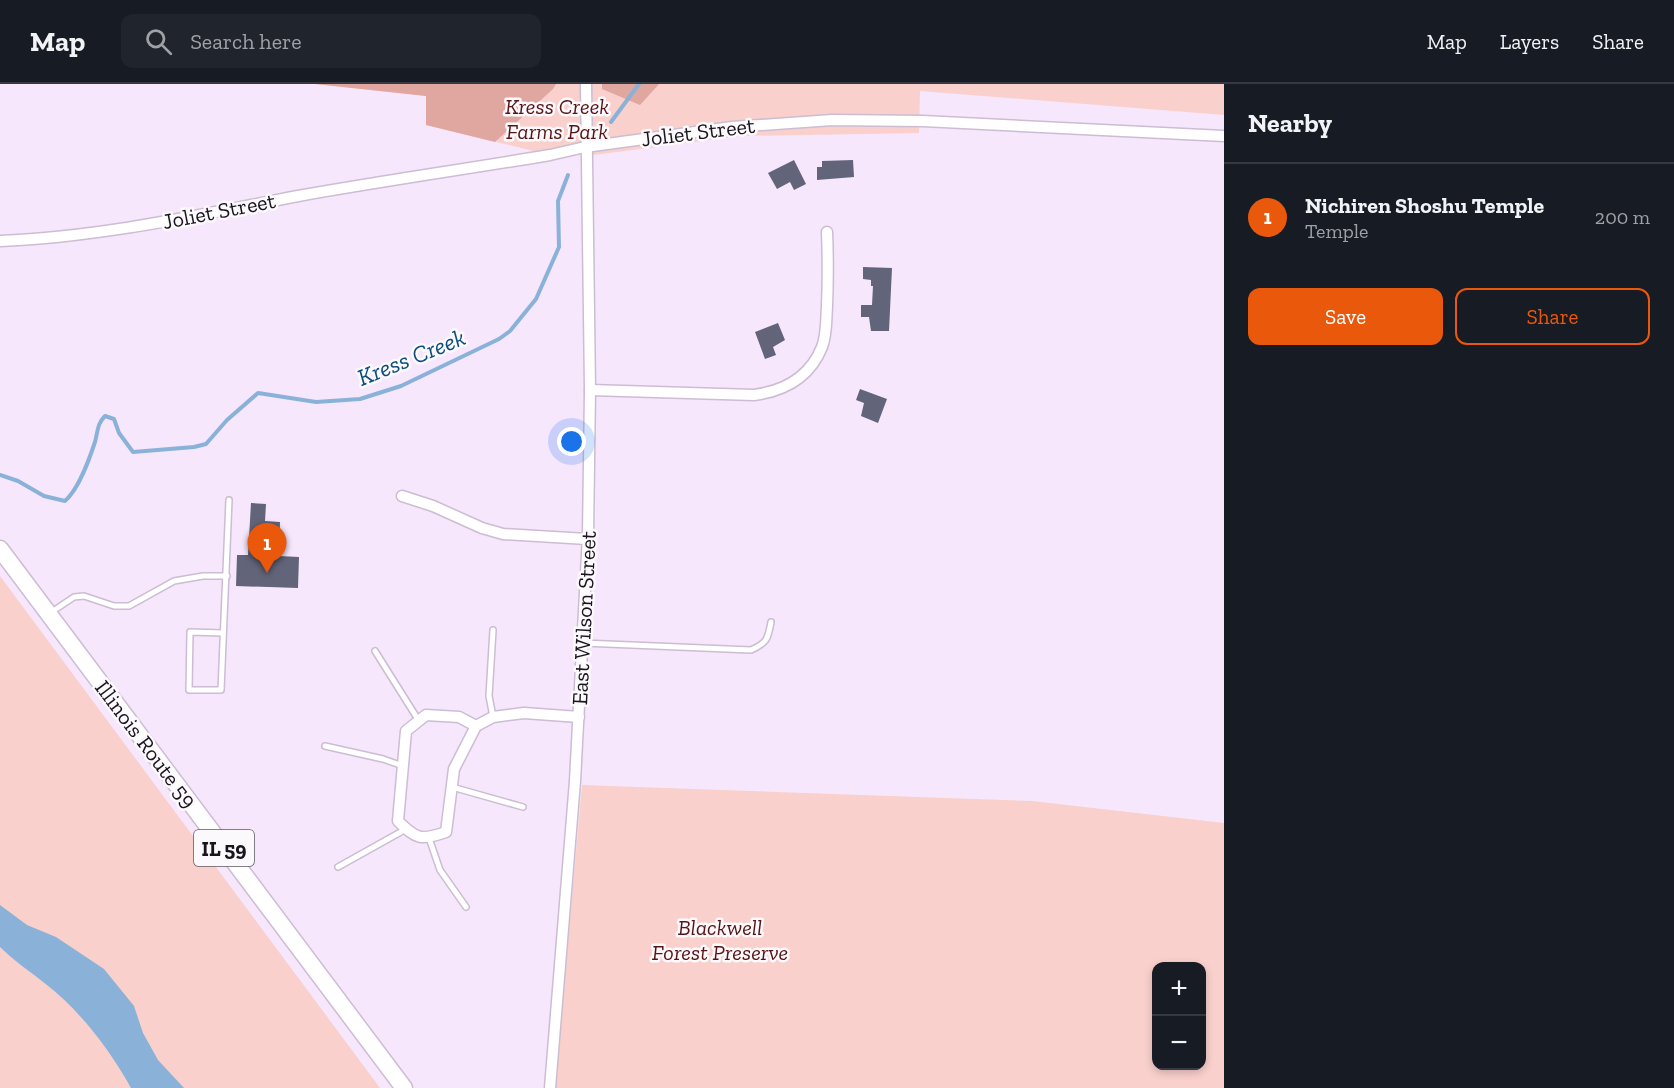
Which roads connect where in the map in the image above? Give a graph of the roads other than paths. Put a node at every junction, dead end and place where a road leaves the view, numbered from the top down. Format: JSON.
{"nodes":[{"id":1,"x":586,"y":84,"type":"edge"},
{"id":2,"x":1224,"y":136,"type":"edge"},
{"id":3,"x":585,"y":147,"type":"junction"},
{"id":4,"x":828,"y":232,"type":"dead end"},
{"id":5,"x":0,"y":241,"type":"edge"},
{"id":6,"x":590,"y":390,"type":"junction"},
{"id":7,"x":402,"y":496,"type":"dead end"},
{"id":8,"x":229,"y":500,"type":"dead end"},
{"id":9,"x":587,"y":539,"type":"junction"},
{"id":10,"x":0,"y":549,"type":"edge"},
{"id":11,"x":227,"y":576,"type":"junction"},
{"id":12,"x":48,"y":614,"type":"junction"},
{"id":13,"x":771,"y":622,"type":"dead end"},
{"id":14,"x":493,"y":630,"type":"dead end"},
{"id":15,"x":223,"y":633,"type":"junction"},
{"id":16,"x":583,"y":643,"type":"junction"},
{"id":17,"x":375,"y":651,"type":"dead end"},
{"id":18,"x":493,"y":717,"type":"junction"},
{"id":19,"x":579,"y":717,"type":"junction"},
{"id":20,"x":419,"y":721,"type":"junction"},
{"id":21,"x":476,"y":726,"type":"junction"},
{"id":22,"x":325,"y":746,"type":"dead end"},
{"id":23,"x":403,"y":766,"type":"junction"},
{"id":24,"x":452,"y":787,"type":"junction"},
{"id":25,"x":524,"y":807,"type":"dead end"},
{"id":26,"x":406,"y":829,"type":"junction"},
{"id":27,"x":429,"y":838,"type":"junction"},
{"id":28,"x":338,"y":867,"type":"dead end"},
{"id":29,"x":466,"y":907,"type":"dead end"},
{"id":30,"x":401,"y":1085,"type":"edge"},
{"id":31,"x":550,"y":1088,"type":"edge"}],
"edges":[{"from":1,"to":3,"type":"street","name":"East Wilson Street"},
{"from":2,"to":3,"type":"street","name":"Joliet Street"},
{"from":3,"to":5,"type":"street","name":"Joliet Street"},
{"from":3,"to":6,"type":"street","name":"East Wilson Street"},
{"from":4,"to":6,"type":"street"},
{"from":6,"to":9,"type":"street","name":"East Wilson Street"},
{"from":7,"to":9,"type":"street"},
{"from":8,"to":11,"type":"lane"},
{"from":9,"to":16,"type":"street","name":"East Wilson Street"},
{"from":10,"to":12,"type":"main road","name":"Illinois Route 59","number":"IL 59"},
{"from":11,"to":12,"type":"lane"},
{"from":11,"to":15,"type":"lane"},
{"from":12,"to":30,"type":"main road","name":"Illinois Route 59","number":"IL 59"},
{"from":13,"to":16,"type":"lane"},
{"from":14,"to":18,"type":"lane"},
{"from":15,"to":15,"type":"lane"},
{"from":16,"to":19,"type":"street","name":"East Wilson Street"},
{"from":17,"to":20,"type":"lane"},
{"from":18,"to":19,"type":"street"},
{"from":18,"to":21,"type":"street"},
{"from":19,"to":31,"type":"street","name":"East Wilson Street"},
{"from":20,"to":21,"type":"street"},
{"from":20,"to":23,"type":"street"},
{"from":21,"to":24,"type":"street"},
{"from":22,"to":23,"type":"lane"},
{"from":23,"to":26,"type":"street"},
{"from":24,"to":25,"type":"lane"},
{"from":24,"to":27,"type":"street"},
{"from":26,"to":27,"type":"street"},
{"from":26,"to":28,"type":"lane"},
{"from":27,"to":29,"type":"lane"}]}
